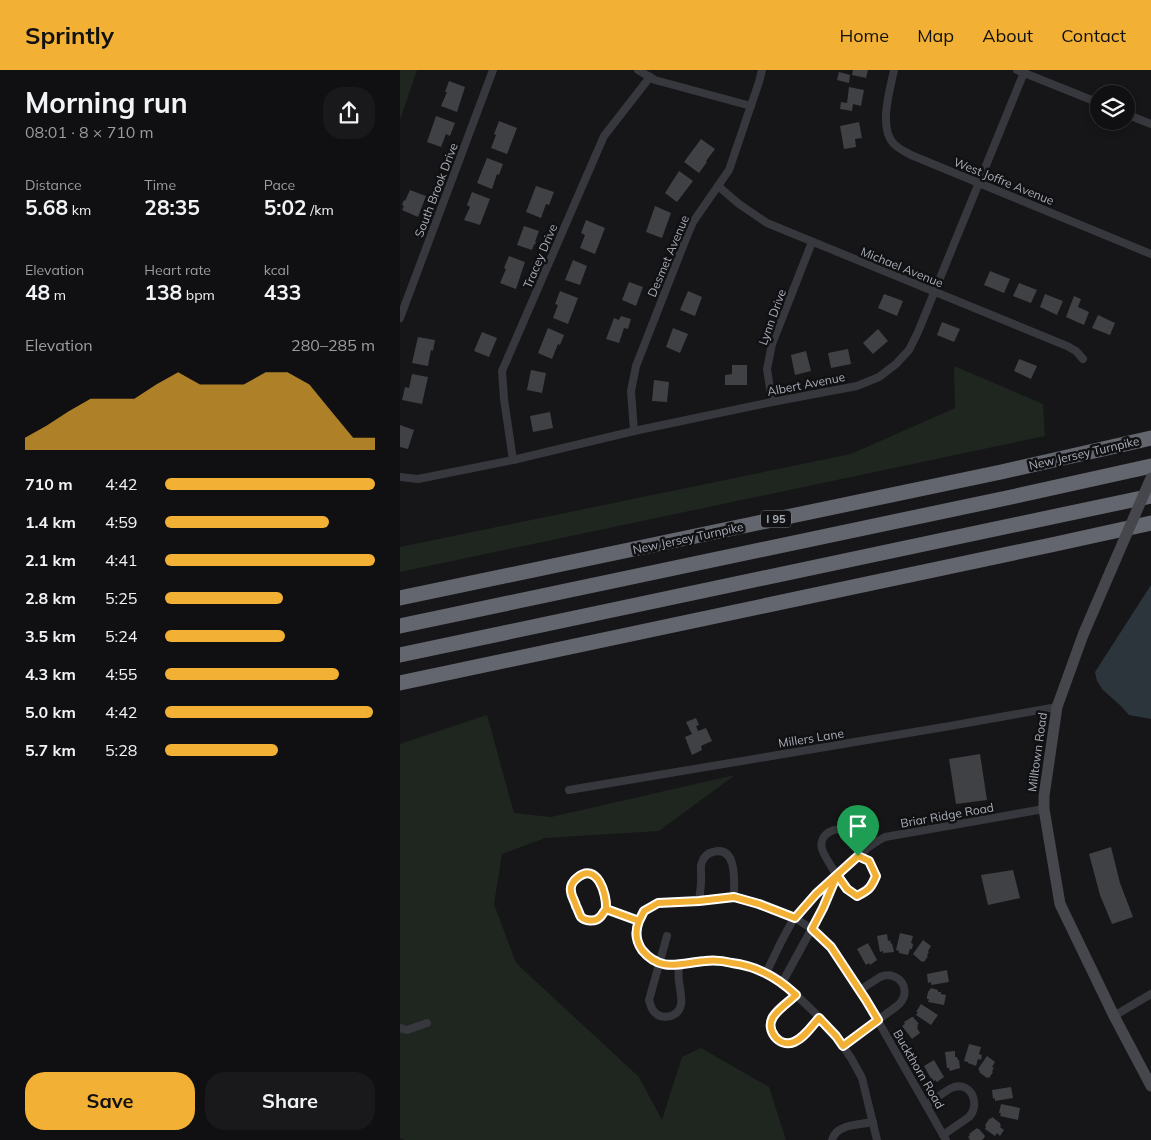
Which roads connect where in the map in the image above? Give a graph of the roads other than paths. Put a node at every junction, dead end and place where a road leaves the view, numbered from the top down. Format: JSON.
{"nodes":[{"id":1,"x":494,"y":70,"type":"edge"},
{"id":2,"x":638,"y":70,"type":"edge"},
{"id":3,"x":762,"y":70,"type":"edge"},
{"id":4,"x":894,"y":70,"type":"edge"},
{"id":5,"x":1022,"y":71,"type":"edge"},
{"id":6,"x":650,"y":77,"type":"junction"},
{"id":7,"x":1090,"y":99,"type":"edge"},
{"id":8,"x":751,"y":106,"type":"junction"},
{"id":9,"x":1135,"y":118,"type":"edge"},
{"id":10,"x":1151,"y":124,"type":"edge"},
{"id":11,"x":980,"y":183,"type":"junction"},
{"id":12,"x":718,"y":186,"type":"junction"},
{"id":13,"x":812,"y":242,"type":"junction"},
{"id":14,"x":1151,"y":254,"type":"edge"},
{"id":15,"x":934,"y":292,"type":"junction"},
{"id":16,"x":400,"y":318,"type":"edge"},
{"id":17,"x":1083,"y":359,"type":"dead end"},
{"id":18,"x":772,"y":402,"type":"junction"},
{"id":19,"x":634,"y":431,"type":"junction"},
{"id":20,"x":1151,"y":438,"type":"edge"},
{"id":21,"x":513,"y":460,"type":"junction"},
{"id":22,"x":1151,"y":466,"type":"edge"},
{"id":23,"x":400,"y":477,"type":"edge"},
{"id":24,"x":1151,"y":478,"type":"edge"},
{"id":25,"x":1151,"y":496,"type":"edge"},
{"id":26,"x":1151,"y":523,"type":"edge"},
{"id":27,"x":400,"y":598,"type":"edge"},
{"id":28,"x":400,"y":626,"type":"edge"},
{"id":29,"x":400,"y":655,"type":"edge"},
{"id":30,"x":400,"y":683,"type":"edge"},
{"id":31,"x":1056,"y":707,"type":"junction"},
{"id":32,"x":569,"y":790,"type":"dead end"},
{"id":33,"x":1044,"y":808,"type":"junction"},
{"id":34,"x":861,"y":854,"type":"junction"},
{"id":35,"x":837,"y":875,"type":"junction"},
{"id":36,"x":734,"y":897,"type":"junction"},
{"id":37,"x":699,"y":901,"type":"junction"},
{"id":38,"x":606,"y":909,"type":"junction"},
{"id":39,"x":795,"y":918,"type":"junction"},
{"id":40,"x":639,"y":921,"type":"junction"},
{"id":41,"x":812,"y":929,"type":"junction"},
{"id":42,"x":667,"y":936,"type":"dead end"},
{"id":43,"x":660,"y":964,"type":"junction"},
{"id":44,"x":679,"y":965,"type":"junction"},
{"id":45,"x":766,"y":973,"type":"junction"},
{"id":46,"x":782,"y":983,"type":"junction"},
{"id":47,"x":860,"y":990,"type":"junction"},
{"id":48,"x":1151,"y":994,"type":"edge"},
{"id":49,"x":796,"y":995,"type":"junction"},
{"id":50,"x":1114,"y":1016,"type":"junction"},
{"id":51,"x":819,"y":1018,"type":"junction"},
{"id":52,"x":878,"y":1020,"type":"junction"},
{"id":53,"x":427,"y":1023,"type":"dead end"},
{"id":54,"x":400,"y":1028,"type":"edge"},
{"id":55,"x":843,"y":1046,"type":"junction"},
{"id":56,"x":1151,"y":1086,"type":"edge"},
{"id":57,"x":926,"y":1105,"type":"junction"},
{"id":58,"x":873,"y":1122,"type":"junction"},
{"id":59,"x":945,"y":1137,"type":"edge"},
{"id":60,"x":832,"y":1140,"type":"edge"},
{"id":61,"x":877,"y":1140,"type":"edge"}],
"edges":[{"from":1,"to":16,"type":"street","name":"South Brook Drive"},
{"from":2,"to":6,"type":"street"},
{"from":3,"to":8,"type":"street","name":"Desmet Avenue"},
{"from":4,"to":11,"type":"street","name":"West Joffre Avenue"},
{"from":5,"to":7,"type":"street"},
{"from":5,"to":11,"type":"street","name":"Albert Avenue"},
{"from":6,"to":8,"type":"street"},
{"from":6,"to":21,"type":"street","name":"Tracey Drive"},
{"from":8,"to":12,"type":"street","name":"Desmet Avenue"},
{"from":9,"to":10,"type":"street"},
{"from":11,"to":14,"type":"street","name":"West Joffre Avenue"},
{"from":11,"to":15,"type":"street","name":"Albert Avenue"},
{"from":12,"to":13,"type":"street","name":"Michael Avenue"},
{"from":12,"to":19,"type":"street","name":"Desmet Avenue"},
{"from":13,"to":15,"type":"street","name":"Michael Avenue"},
{"from":13,"to":18,"type":"street","name":"Lynn Drive"},
{"from":15,"to":17,"type":"street","name":"Michael Avenue"},
{"from":15,"to":18,"type":"street","name":"Albert Avenue"},
{"from":18,"to":19,"type":"street","name":"Albert Avenue"},
{"from":19,"to":21,"type":"street","name":"Albert Avenue"},
{"from":20,"to":27,"type":"highway","name":"New Jersey Turnpike","number":"I 95"},
{"from":21,"to":23,"type":"street","name":"Albert Avenue"},
{"from":22,"to":28,"type":"highway","number":"I 95"},
{"from":24,"to":31,"type":"street","name":"Milltown Road","bridge":true},
{"from":25,"to":29,"type":"highway"},
{"from":26,"to":30,"type":"highway"},
{"from":31,"to":32,"type":"street","name":"Millers Lane"},
{"from":31,"to":33,"type":"street","name":"Milltown Road"},
{"from":33,"to":34,"type":"street","name":"Briar Ridge Road"},
{"from":33,"to":50,"type":"street","name":"Milltown Road"},
{"from":34,"to":35,"type":"street","name":"Briar Ridge Road"},
{"from":34,"to":35,"type":"street"},
{"from":34,"to":35,"type":"street"},
{"from":35,"to":39,"type":"street","name":"Briar Ridge Road"},
{"from":35,"to":41,"type":"street","name":"Briar Ridge Road"},
{"from":36,"to":37,"type":"street","name":"Buckthorn Road"},
{"from":36,"to":37,"type":"street"},
{"from":36,"to":39,"type":"street","name":"Buckthorn Road"},
{"from":37,"to":40,"type":"street","name":"Buckthorn Road"},
{"from":38,"to":38,"type":"street"},
{"from":38,"to":40,"type":"street"},
{"from":39,"to":41,"type":"street","name":"Buckthorn Road"},
{"from":39,"to":45,"type":"street","name":"Briar Ridge Road"},
{"from":40,"to":43,"type":"street"},
{"from":41,"to":46,"type":"street","name":"Briar Ridge Road"},
{"from":41,"to":47,"type":"street","name":"Buckthorn Road"},
{"from":42,"to":43,"type":"street"},
{"from":43,"to":44,"type":"street"},
{"from":43,"to":44,"type":"street"},
{"from":44,"to":45,"type":"street"},
{"from":45,"to":46,"type":"street"},
{"from":46,"to":49,"type":"street"},
{"from":47,"to":52,"type":"street","name":"Buckthorn Road"},
{"from":47,"to":52,"type":"street"},
{"from":48,"to":50,"type":"street"},
{"from":49,"to":51,"type":"street"},
{"from":49,"to":51,"type":"street"},
{"from":50,"to":56,"type":"street","name":"Milltown Road"},
{"from":51,"to":55,"type":"street"},
{"from":52,"to":55,"type":"street"},
{"from":52,"to":57,"type":"street","name":"Buckthorn Road"},
{"from":53,"to":54,"type":"street"},
{"from":55,"to":58,"type":"street"},
{"from":57,"to":59,"type":"street","name":"Buckthorn Road"},
{"from":57,"to":59,"type":"street"},
{"from":58,"to":60,"type":"street"},
{"from":58,"to":61,"type":"street"}]}
